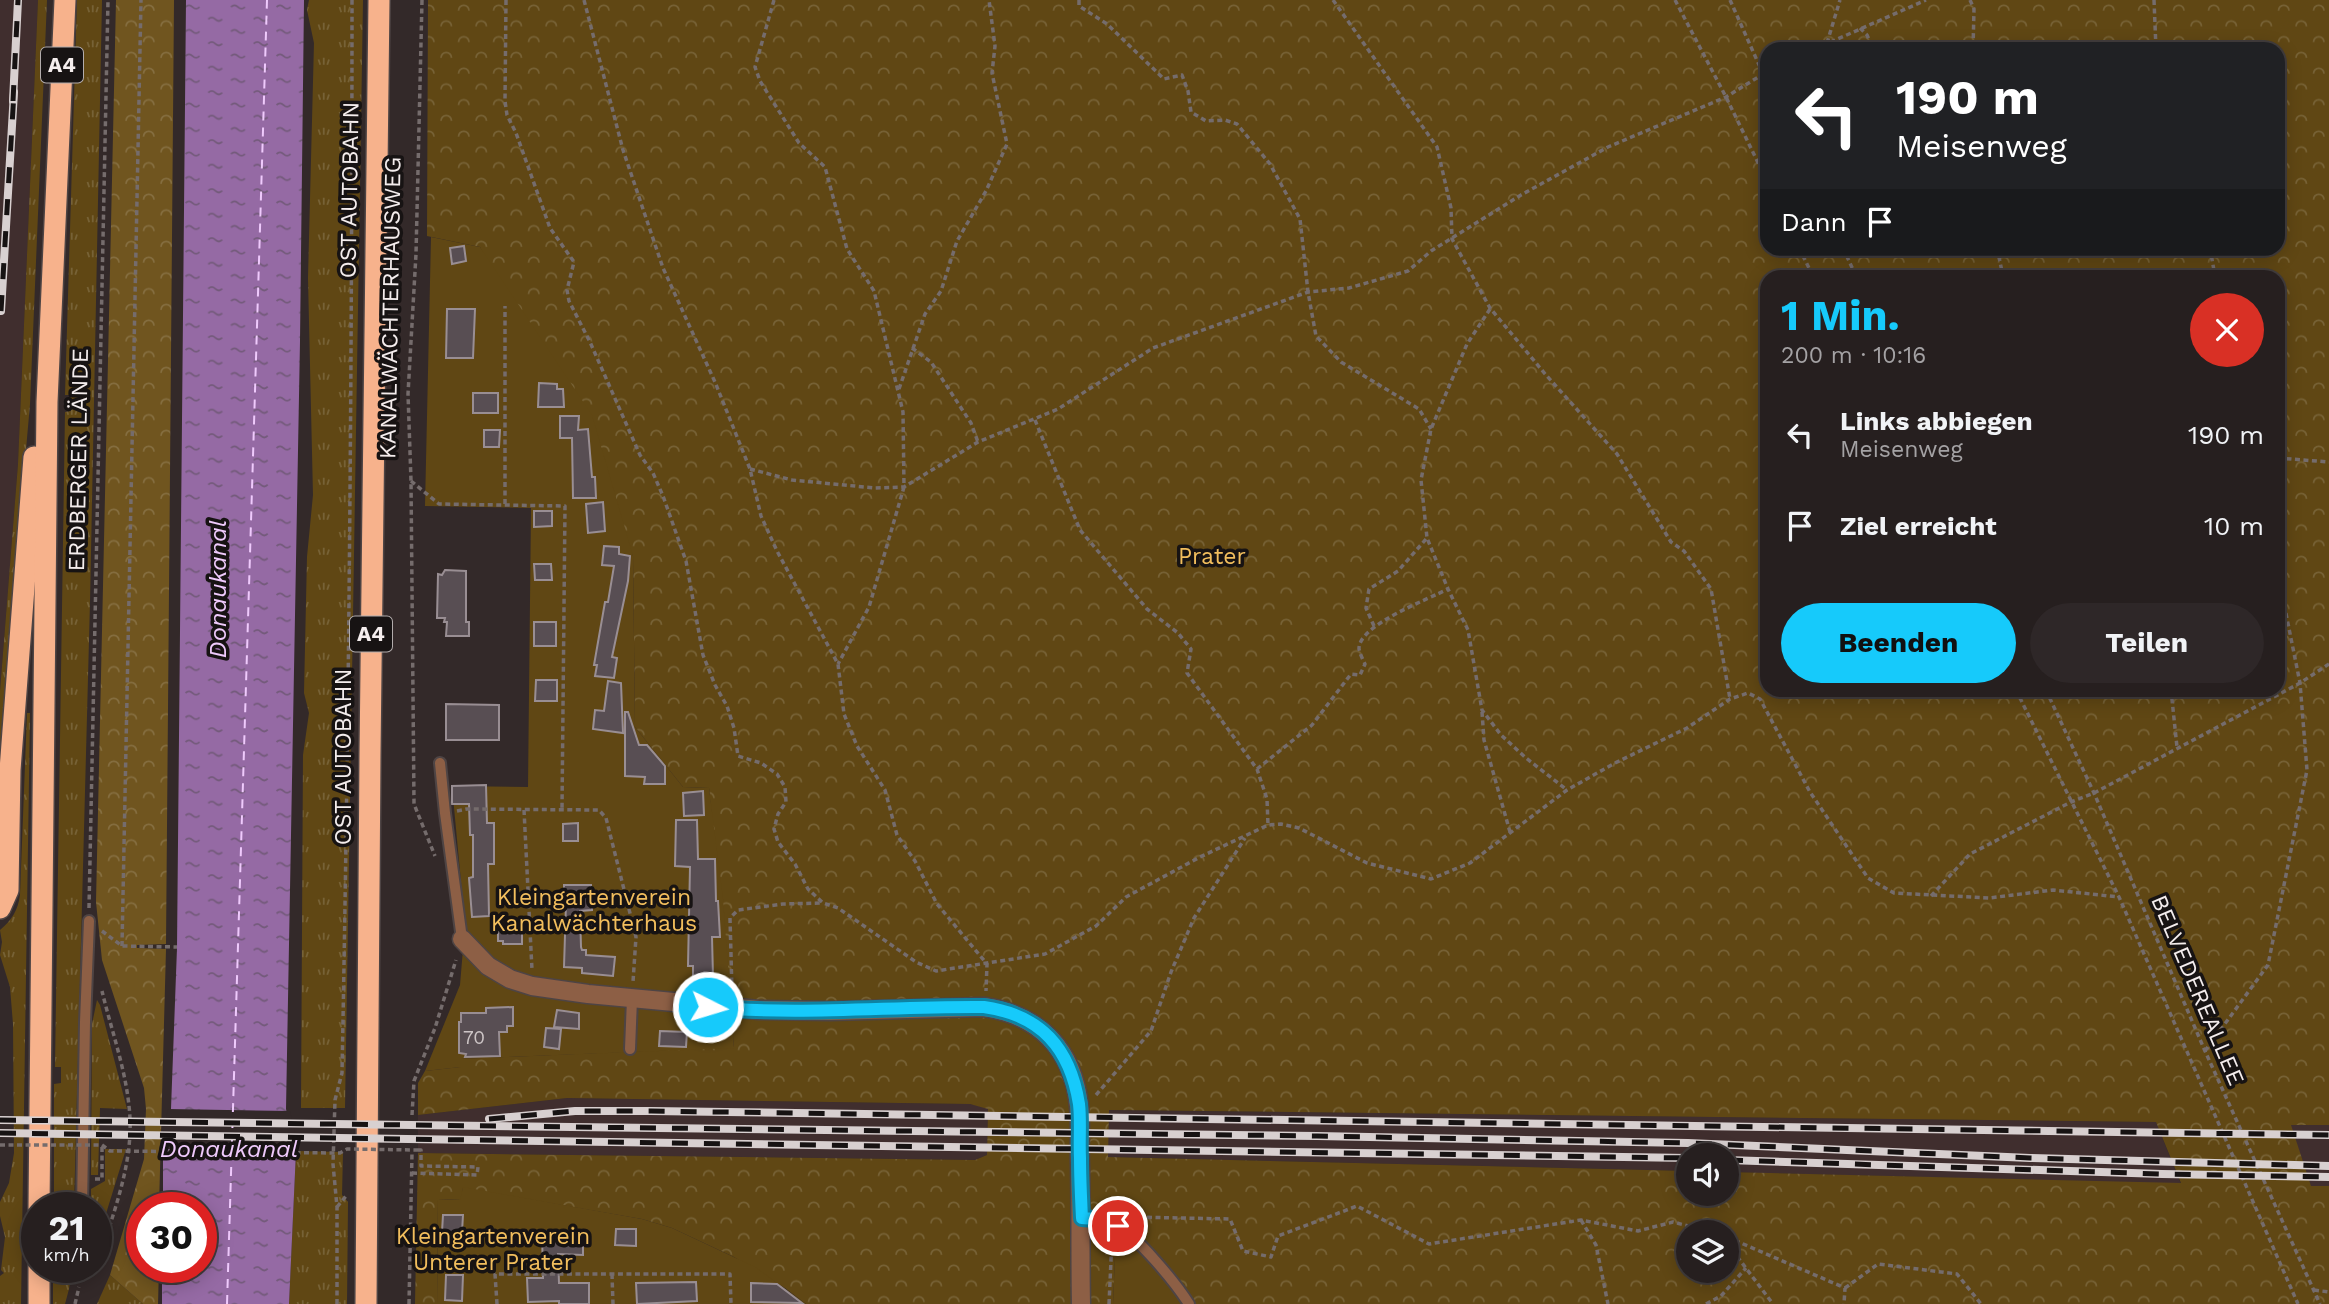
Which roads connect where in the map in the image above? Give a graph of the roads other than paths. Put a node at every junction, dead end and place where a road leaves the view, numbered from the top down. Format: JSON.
{"nodes":[{"id":1,"x":65,"y":0,"type":"edge"},
{"id":2,"x":379,"y":0,"type":"edge"},
{"id":3,"x":49,"y":341,"type":"junction"},
{"id":4,"x":440,"y":763,"type":"dead end"},
{"id":5,"x":0,"y":908,"type":"edge"},
{"id":6,"x":89,"y":922,"type":"road end"},
{"id":7,"x":462,"y":939,"type":"joint"},
{"id":8,"x":632,"y":999,"type":"junction"},
{"id":9,"x":630,"y":1049,"type":"dead end"},
{"id":10,"x":40,"y":1192,"type":"edge"},
{"id":11,"x":82,"y":1192,"type":"edge"},
{"id":12,"x":1082,"y":1218,"type":"junction"},
{"id":13,"x":39,"y":1283,"type":"edge"},
{"id":14,"x":38,"y":1304,"type":"edge"},
{"id":15,"x":366,"y":1304,"type":"edge"},
{"id":16,"x":1081,"y":1304,"type":"edge"},
{"id":17,"x":1189,"y":1304,"type":"edge"}],
"edges":[{"from":1,"to":3,"type":"highway","number":"A4"},
{"from":2,"to":15,"type":"highway","name":"OST AUTOBAHN","number":"A4"},
{"from":3,"to":5,"type":"highway"},
{"from":3,"to":10,"type":"highway","number":"A4"},
{"from":4,"to":7,"type":"lane"},
{"from":6,"to":11,"type":"lane"},
{"from":7,"to":8,"type":"street"},
{"from":8,"to":9,"type":"lane"},
{"from":8,"to":12,"type":"street"},
{"from":12,"to":16,"type":"street"},
{"from":12,"to":17,"type":"lane"},
{"from":13,"to":14,"type":"highway"}]}
